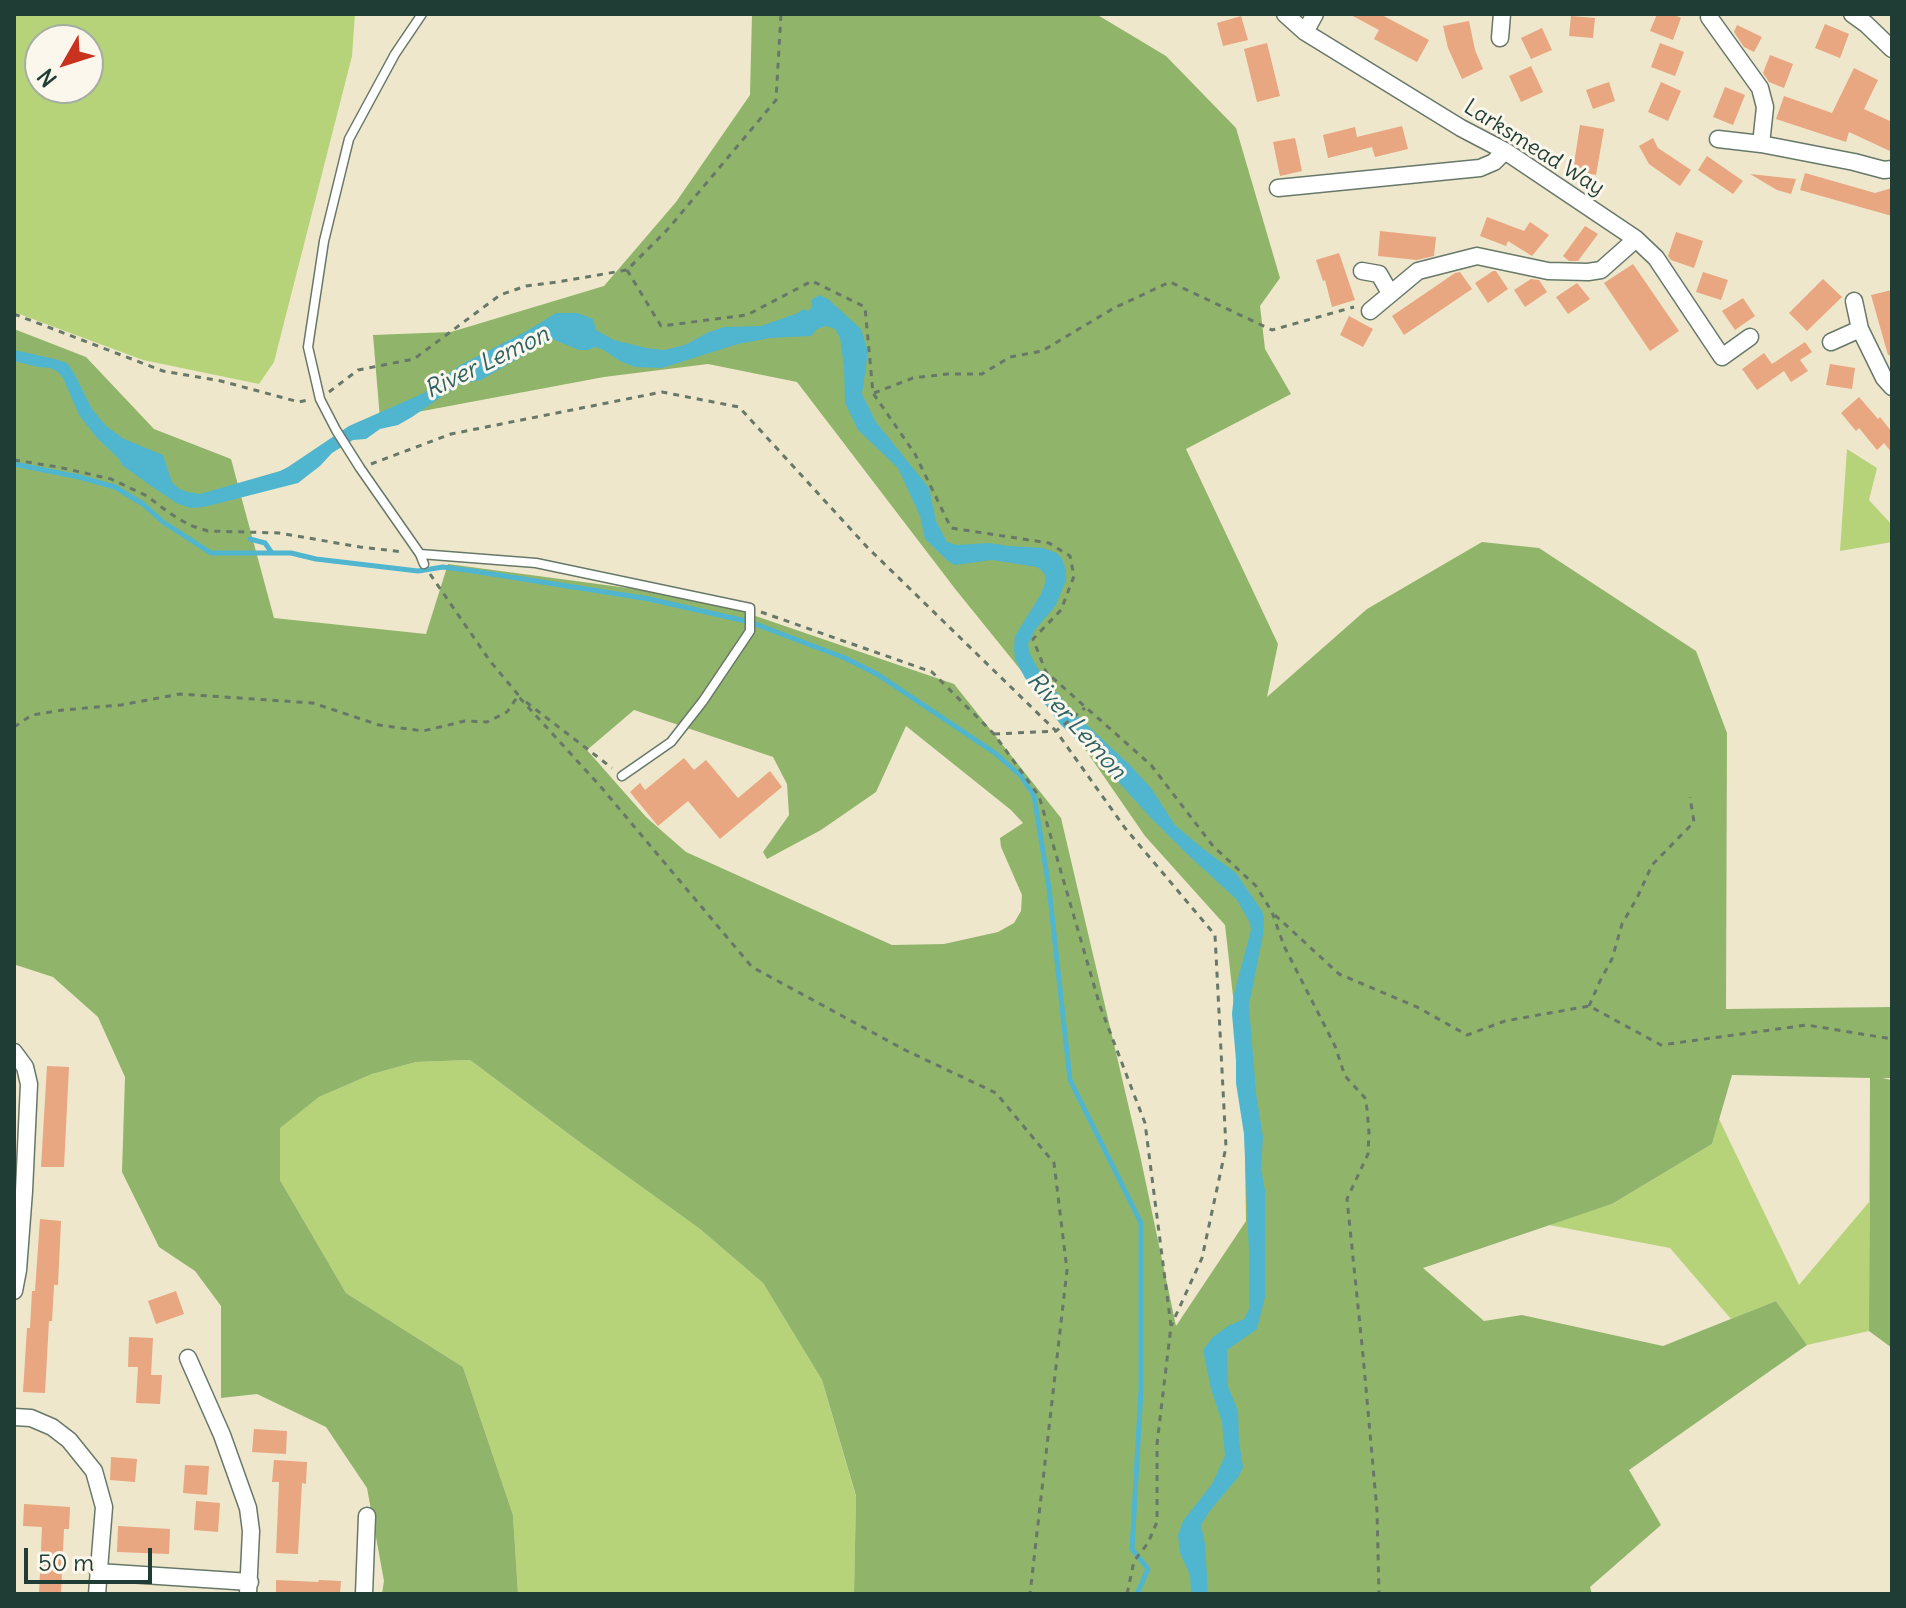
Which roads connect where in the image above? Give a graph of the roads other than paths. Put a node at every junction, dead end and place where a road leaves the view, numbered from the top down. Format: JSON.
{"nodes":[{"id":1,"x":422,"y":14,"type":"edge"},
{"id":2,"x":1285,"y":14,"type":"edge"},
{"id":3,"x":1315,"y":14,"type":"edge"},
{"id":4,"x":1502,"y":14,"type":"edge"},
{"id":5,"x":1852,"y":14,"type":"edge"},
{"id":6,"x":1709,"y":17,"type":"dead end"},
{"id":7,"x":1305,"y":32,"type":"junction"},
{"id":8,"x":1500,"y":38,"type":"dead end"},
{"id":9,"x":1891,"y":46,"type":"edge"},
{"id":10,"x":1718,"y":139,"type":"dead end"},
{"id":11,"x":1761,"y":144,"type":"junction"},
{"id":12,"x":1505,"y":151,"type":"junction"},
{"id":13,"x":1892,"y":169,"type":"edge"},
{"id":14,"x":1278,"y":188,"type":"dead end"},
{"id":15,"x":1636,"y":239,"type":"junction"},
{"id":16,"x":1362,"y":271,"type":"dead end"},
{"id":17,"x":1390,"y":293,"type":"junction"},
{"id":18,"x":1854,"y":301,"type":"dead end"},
{"id":19,"x":1372,"y":309,"type":"road end"},
{"id":20,"x":1860,"y":329,"type":"junction"},
{"id":21,"x":1750,"y":337,"type":"dead end"},
{"id":22,"x":1831,"y":342,"type":"dead end"},
{"id":23,"x":1892,"y":387,"type":"edge"},
{"id":24,"x":420,"y":554,"type":"junction"},
{"id":25,"x":424,"y":564,"type":"dead end"},
{"id":26,"x":622,"y":776,"type":"road end"},
{"id":27,"x":14,"y":1052,"type":"edge"},
{"id":28,"x":14,"y":1291,"type":"edge"},
{"id":29,"x":188,"y":1358,"type":"dead end"},
{"id":30,"x":14,"y":1417,"type":"edge"},
{"id":31,"x":367,"y":1516,"type":"dead end"},
{"id":32,"x":98,"y":1572,"type":"junction"},
{"id":33,"x":249,"y":1588,"type":"edge"},
{"id":34,"x":97,"y":1594,"type":"edge"},
{"id":35,"x":364,"y":1594,"type":"edge"}],
"edges":[{"from":1,"to":24,"type":"lane"},
{"from":2,"to":7,"type":"street","name":"Larksmead Way"},
{"from":3,"to":7,"type":"street"},
{"from":4,"to":8,"type":"street"},
{"from":5,"to":9,"type":"street"},
{"from":6,"to":11,"type":"street"},
{"from":7,"to":12,"type":"street","name":"Larksmead Way"},
{"from":10,"to":11,"type":"street"},
{"from":11,"to":13,"type":"street"},
{"from":12,"to":14,"type":"street"},
{"from":12,"to":15,"type":"street","name":"Larksmead Way"},
{"from":15,"to":17,"type":"street"},
{"from":15,"to":21,"type":"street","name":"Larksmead Way"},
{"from":16,"to":17,"type":"street"},
{"from":17,"to":19,"type":"street"},
{"from":18,"to":20,"type":"street"},
{"from":20,"to":22,"type":"street"},
{"from":20,"to":23,"type":"street"},
{"from":24,"to":25,"type":"lane"},
{"from":24,"to":26,"type":"lane"},
{"from":27,"to":28,"type":"street"},
{"from":29,"to":33,"type":"street"},
{"from":30,"to":32,"type":"street"},
{"from":31,"to":35,"type":"street"},
{"from":32,"to":33,"type":"street"},
{"from":32,"to":34,"type":"street"}]}
